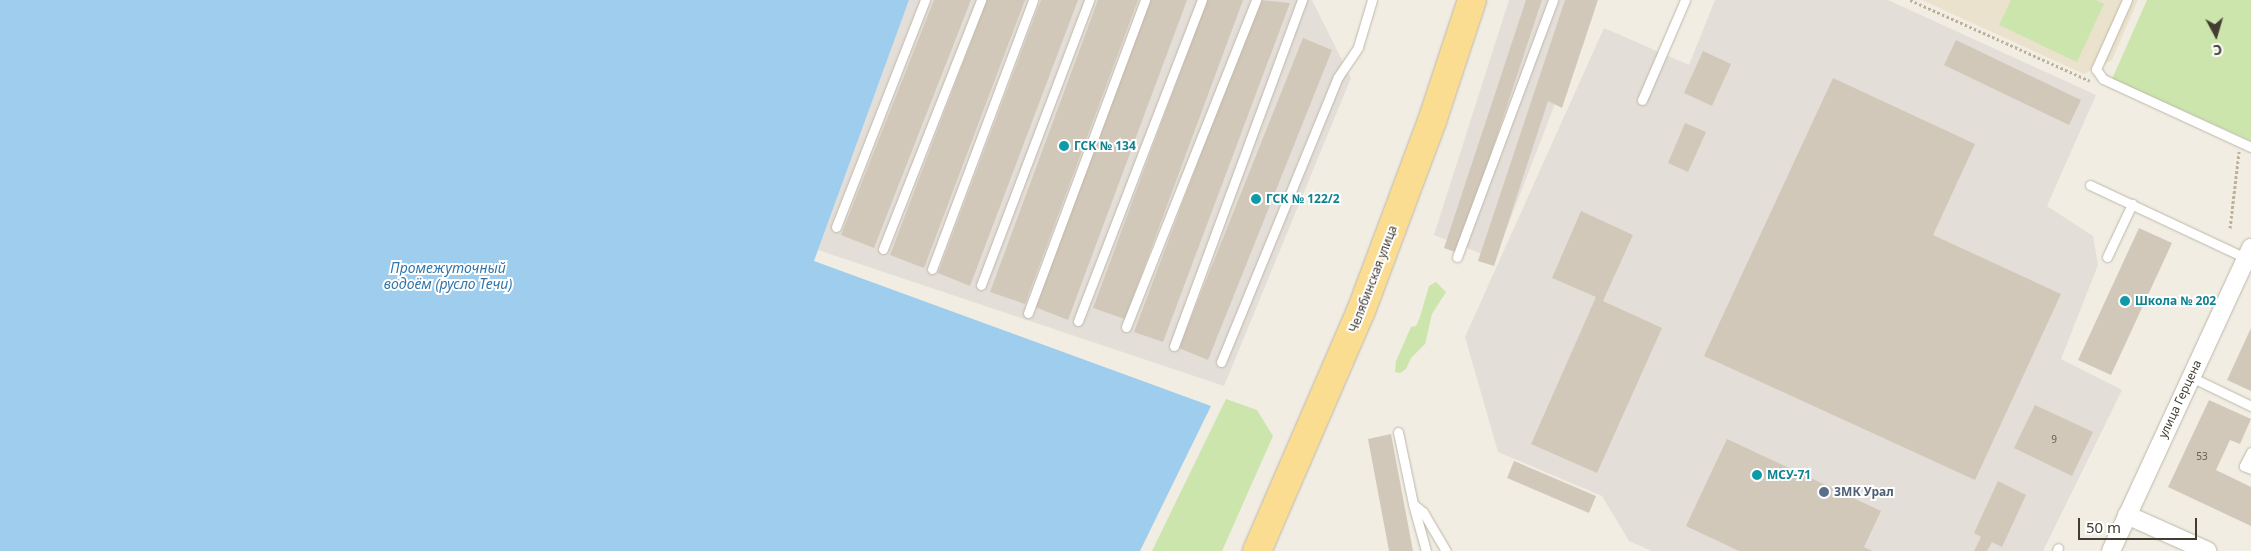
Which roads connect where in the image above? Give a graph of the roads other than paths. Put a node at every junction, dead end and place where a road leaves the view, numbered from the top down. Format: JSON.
{"nodes":[{"id":1,"x":925,"y":0,"type":"edge"},
{"id":2,"x":981,"y":0,"type":"edge"},
{"id":3,"x":1033,"y":0,"type":"edge"},
{"id":4,"x":1089,"y":0,"type":"edge"},
{"id":5,"x":1146,"y":0,"type":"edge"},
{"id":6,"x":1202,"y":0,"type":"edge"},
{"id":7,"x":1256,"y":0,"type":"edge"},
{"id":8,"x":1302,"y":0,"type":"edge"},
{"id":9,"x":1372,"y":0,"type":"edge"},
{"id":10,"x":1472,"y":0,"type":"edge"},
{"id":11,"x":1553,"y":0,"type":"edge"},
{"id":12,"x":1685,"y":0,"type":"edge"},
{"id":13,"x":2127,"y":0,"type":"edge"},
{"id":14,"x":1642,"y":100,"type":"dead end"},
{"id":15,"x":2251,"y":147,"type":"edge"},
{"id":16,"x":2090,"y":185,"type":"dead end"},
{"id":17,"x":2132,"y":204,"type":"junction"},
{"id":18,"x":836,"y":228,"type":"dead end"},
{"id":19,"x":884,"y":249,"type":"dead end"},
{"id":20,"x":2249,"y":253,"type":"edge"},
{"id":21,"x":1457,"y":257,"type":"dead end"},
{"id":22,"x":2107,"y":257,"type":"dead end"},
{"id":23,"x":932,"y":269,"type":"dead end"},
{"id":24,"x":981,"y":285,"type":"dead end"},
{"id":25,"x":1028,"y":313,"type":"dead end"},
{"id":26,"x":1078,"y":322,"type":"dead end"},
{"id":27,"x":1126,"y":327,"type":"dead end"},
{"id":28,"x":1174,"y":346,"type":"dead end"},
{"id":29,"x":1221,"y":362,"type":"dead end"},
{"id":30,"x":2191,"y":377,"type":"junction"},
{"id":31,"x":2251,"y":406,"type":"edge"},
{"id":32,"x":1398,"y":432,"type":"dead end"},
{"id":33,"x":2251,"y":452,"type":"edge"},
{"id":34,"x":2251,"y":469,"type":"edge"},
{"id":35,"x":1412,"y":504,"type":"junction"},
{"id":36,"x":2127,"y":516,"type":"junction"},
{"id":37,"x":1258,"y":551,"type":"edge"},
{"id":38,"x":1426,"y":551,"type":"edge"},
{"id":39,"x":1446,"y":551,"type":"edge"},
{"id":40,"x":2111,"y":551,"type":"edge"},
{"id":41,"x":2207,"y":551,"type":"edge"}],
"edges":[{"from":1,"to":18,"type":"lane"},
{"from":2,"to":19,"type":"lane"},
{"from":3,"to":23,"type":"lane"},
{"from":4,"to":24,"type":"lane"},
{"from":5,"to":25,"type":"lane"},
{"from":6,"to":26,"type":"lane"},
{"from":7,"to":27,"type":"lane"},
{"from":8,"to":28,"type":"lane"},
{"from":9,"to":29,"type":"lane"},
{"from":10,"to":37,"type":"main road","name":"Челябинская улица"},
{"from":11,"to":21,"type":"lane"},
{"from":12,"to":14,"type":"lane"},
{"from":13,"to":15,"type":"lane"},
{"from":16,"to":17,"type":"lane"},
{"from":17,"to":20,"type":"lane"},
{"from":17,"to":22,"type":"lane"},
{"from":20,"to":30,"type":"street","name":"улица Герцена"},
{"from":30,"to":31,"type":"lane"},
{"from":30,"to":36,"type":"street","name":"улица Герцена"},
{"from":32,"to":35,"type":"lane"},
{"from":33,"to":34,"type":"lane"},
{"from":35,"to":38,"type":"lane"},
{"from":35,"to":39,"type":"lane"},
{"from":36,"to":40,"type":"street","name":"улица Герцена"},
{"from":36,"to":41,"type":"street"}]}
